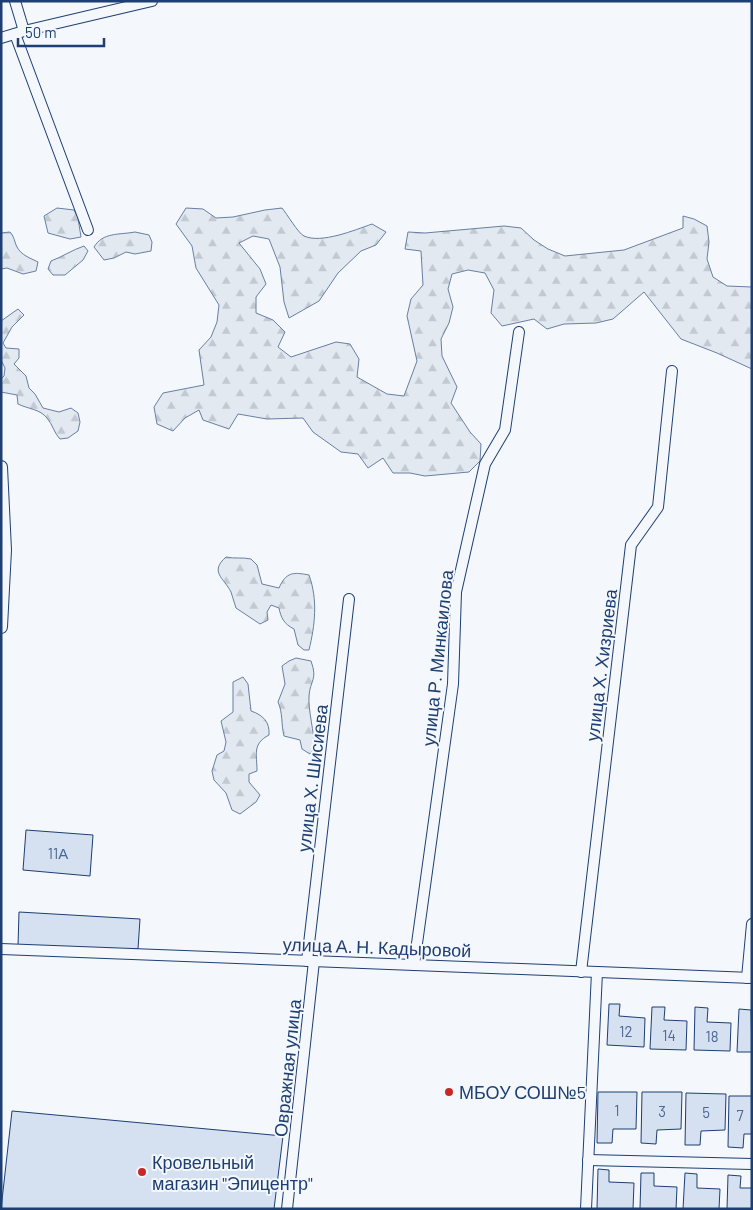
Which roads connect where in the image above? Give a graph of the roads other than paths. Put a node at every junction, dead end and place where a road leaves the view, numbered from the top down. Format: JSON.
{"nodes":[{"id":1,"x":15,"y":1,"type":"edge"},
{"id":2,"x":152,"y":1,"type":"edge"},
{"id":3,"x":20,"y":32,"type":"junction"},
{"id":4,"x":1,"y":38,"type":"edge"},
{"id":5,"x":88,"y":230,"type":"dead end"},
{"id":6,"x":519,"y":332,"type":"dead end"},
{"id":7,"x":672,"y":371,"type":"dead end"},
{"id":8,"x":2,"y":469,"type":"edge"},
{"id":9,"x":349,"y":599,"type":"dead end"},
{"id":10,"x":1,"y":627,"type":"edge"},
{"id":11,"x":752,"y":924,"type":"edge"},
{"id":12,"x":1,"y":949,"type":"edge"},
{"id":13,"x":311,"y":961,"type":"junction"},
{"id":14,"x":414,"y":965,"type":"junction"},
{"id":15,"x":581,"y":972,"type":"junction"},
{"id":16,"x":597,"y":972,"type":"junction"},
{"id":17,"x":750,"y":978,"type":"edge"},
{"id":18,"x":588,"y":1160,"type":"junction"},
{"id":19,"x":752,"y":1164,"type":"edge"},
{"id":20,"x":287,"y":1209,"type":"edge"},
{"id":21,"x":586,"y":1209,"type":"edge"}],
"edges":[{"from":1,"to":3,"type":"street"},
{"from":2,"to":3,"type":"street"},
{"from":3,"to":4,"type":"street"},
{"from":3,"to":5,"type":"street"},
{"from":6,"to":14,"type":"street","name":"улица Р. Минкаилова"},
{"from":7,"to":15,"type":"street","name":"улица Х. Хизриева"},
{"from":8,"to":10,"type":"street"},
{"from":9,"to":13,"type":"street","name":"улица Х. Шисиева"},
{"from":11,"to":17,"type":"street"},
{"from":12,"to":13,"type":"street","name":"улица А. Н. Кадыровой"},
{"from":13,"to":14,"type":"street","name":"улица А. Н. Кадыровой"},
{"from":13,"to":20,"type":"street","name":"Овражная улица"},
{"from":14,"to":15,"type":"street","name":"улица А. Н. Кадыровой"},
{"from":15,"to":16,"type":"street","name":"улица А. Н. Кадыровой"},
{"from":16,"to":17,"type":"street","name":"улица А. Н. Кадыровой"},
{"from":16,"to":18,"type":"street"},
{"from":18,"to":19,"type":"street"},
{"from":18,"to":21,"type":"street"}]}
